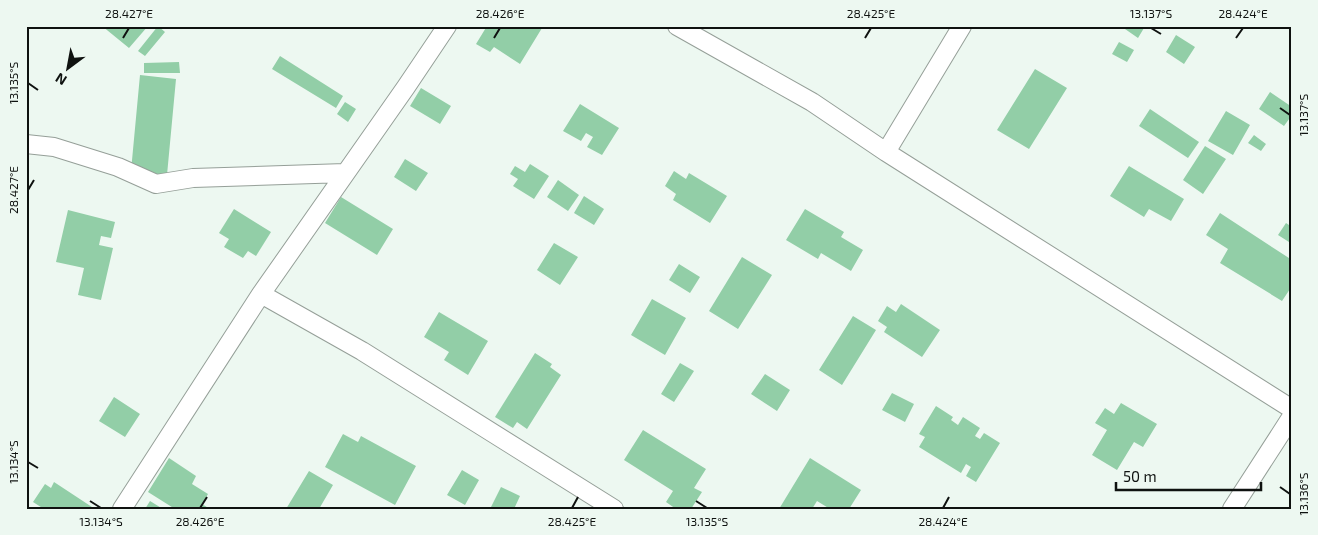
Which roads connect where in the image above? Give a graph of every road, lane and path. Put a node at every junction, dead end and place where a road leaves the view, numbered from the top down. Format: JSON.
{"nodes":[{"id":1,"x":447,"y":26,"type":"edge"},
{"id":2,"x":677,"y":26,"type":"edge"},
{"id":3,"x":962,"y":26,"type":"edge"},
{"id":4,"x":26,"y":144,"type":"edge"},
{"id":5,"x":886,"y":152,"type":"junction"},
{"id":6,"x":345,"y":172,"type":"junction"},
{"id":7,"x":260,"y":294,"type":"junction"},
{"id":8,"x":1292,"y":409,"type":"edge"},
{"id":9,"x":1292,"y":416,"type":"edge"},
{"id":10,"x":122,"y":509,"type":"edge"},
{"id":11,"x":614,"y":509,"type":"edge"},
{"id":12,"x":1232,"y":509,"type":"edge"}],
"edges":[{"from":1,"to":6,"type":"street"},
{"from":2,"to":5,"type":"street"},
{"from":3,"to":5,"type":"street"},
{"from":4,"to":6,"type":"street"},
{"from":5,"to":8,"type":"street"},
{"from":6,"to":7,"type":"street"},
{"from":7,"to":10,"type":"street"},
{"from":7,"to":11,"type":"street"},
{"from":9,"to":12,"type":"street"}]}
